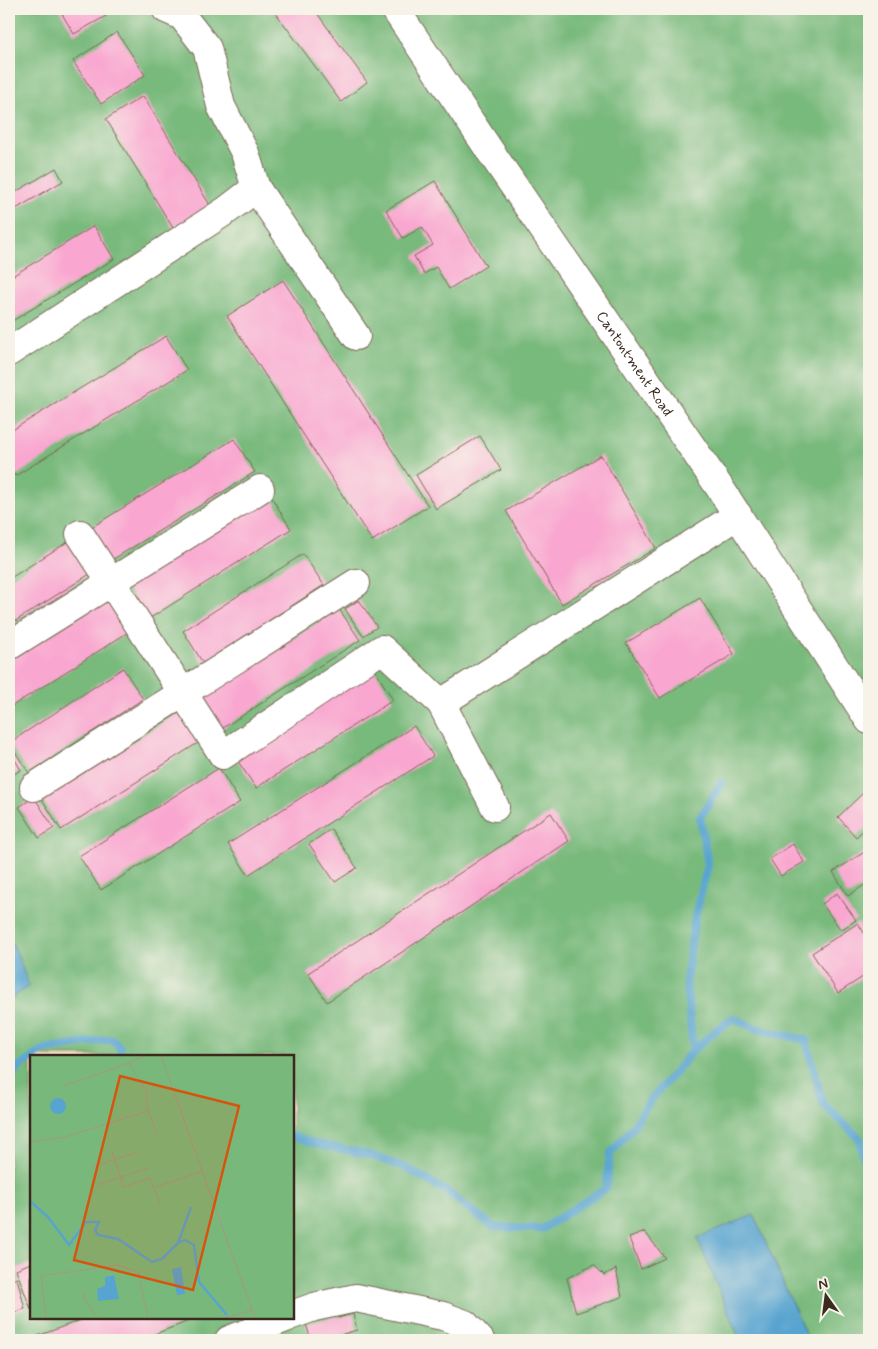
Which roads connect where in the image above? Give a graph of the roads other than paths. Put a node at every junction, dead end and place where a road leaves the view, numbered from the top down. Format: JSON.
{"nodes":[{"id":1,"x":166,"y":9,"type":"edge"},
{"id":2,"x":395,"y":9,"type":"edge"},
{"id":3,"x":256,"y":188,"type":"junction"},
{"id":4,"x":356,"y":336,"type":"dead end"},
{"id":5,"x":9,"y":352,"type":"edge"},
{"id":6,"x":260,"y":489,"type":"dead end"},
{"id":7,"x":738,"y":515,"type":"junction"},
{"id":8,"x":80,"y":534,"type":"dead end"},
{"id":9,"x":111,"y":582,"type":"junction"},
{"id":10,"x":356,"y":583,"type":"dead end"},
{"id":11,"x":9,"y":646,"type":"edge"},
{"id":12,"x":182,"y":693,"type":"junction"},
{"id":13,"x":441,"y":703,"type":"junction"},
{"id":14,"x":869,"y":720,"type":"edge"},
{"id":15,"x":34,"y":787,"type":"dead end"},
{"id":16,"x":495,"y":807,"type":"dead end"},
{"id":17,"x":294,"y":1314,"type":"edge"},
{"id":18,"x":283,"y":1319,"type":"edge"},
{"id":19,"x":229,"y":1340,"type":"edge"},
{"id":20,"x":480,"y":1340,"type":"edge"}],
"edges":[{"from":1,"to":3,"type":"street"},
{"from":2,"to":7,"type":"street","name":"Cantontment Road"},
{"from":3,"to":4,"type":"street"},
{"from":3,"to":5,"type":"street"},
{"from":6,"to":9,"type":"street"},
{"from":7,"to":13,"type":"street"},
{"from":7,"to":14,"type":"street","name":"Cantontment Road"},
{"from":8,"to":9,"type":"street"},
{"from":9,"to":11,"type":"street"},
{"from":9,"to":12,"type":"street"},
{"from":10,"to":12,"type":"street"},
{"from":12,"to":13,"type":"street"},
{"from":12,"to":15,"type":"street"},
{"from":13,"to":16,"type":"street"},
{"from":17,"to":20,"type":"street"},
{"from":18,"to":19,"type":"street"}]}
